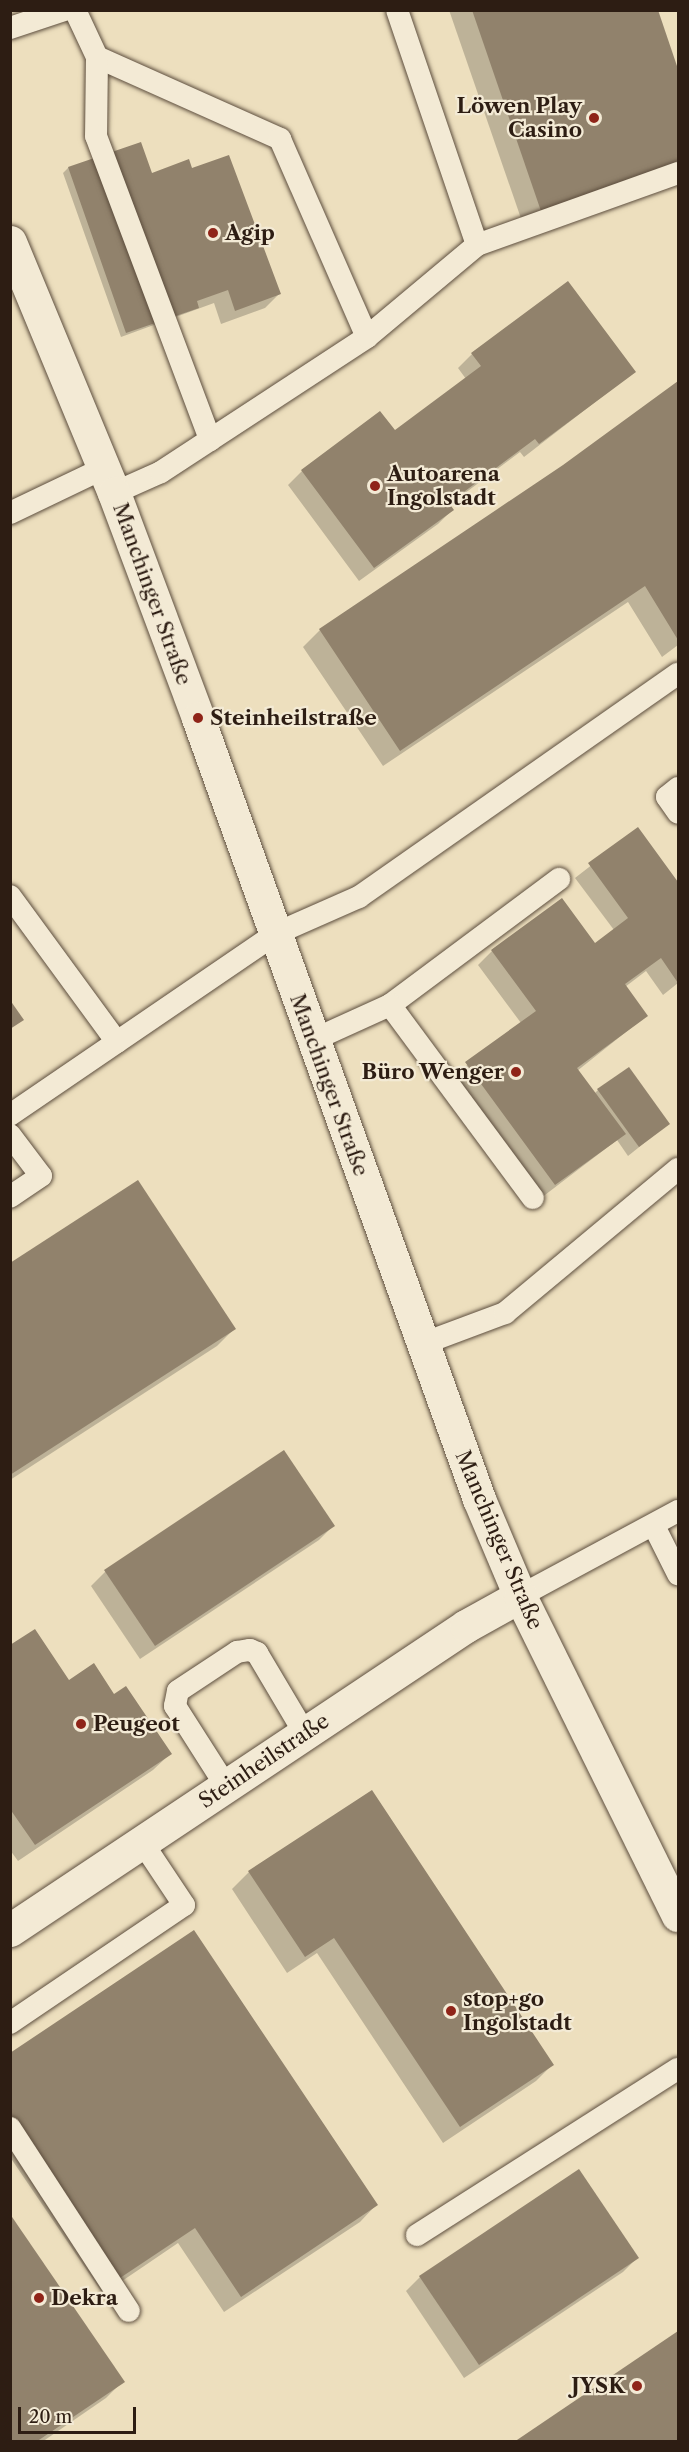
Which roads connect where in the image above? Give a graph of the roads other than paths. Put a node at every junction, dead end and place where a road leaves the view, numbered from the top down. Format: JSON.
{"nodes":[{"id":1,"x":64,"y":10,"type":"edge"},
{"id":2,"x":75,"y":10,"type":"edge"},
{"id":3,"x":397,"y":10,"type":"edge"},
{"id":4,"x":10,"y":28,"type":"edge"},
{"id":5,"x":97,"y":57,"type":"junction"},
{"id":6,"x":678,"y":173,"type":"edge"},
{"id":7,"x":477,"y":246,"type":"junction"},
{"id":8,"x":12,"y":249,"type":"edge"},
{"id":9,"x":367,"y":337,"type":"junction"},
{"id":10,"x":210,"y":440,"type":"junction"},
{"id":11,"x":109,"y":480,"type":"junction"},
{"id":12,"x":10,"y":513,"type":"edge"},
{"id":13,"x":678,"y":674,"type":"edge"},
{"id":14,"x":678,"y":788,"type":"edge"},
{"id":15,"x":678,"y":813,"type":"edge"},
{"id":16,"x":559,"y":879,"type":"dead end"},
{"id":17,"x":10,"y":896,"type":"edge"},
{"id":18,"x":275,"y":934,"type":"junction"},
{"id":19,"x":390,"y":1005,"type":"junction"},
{"id":20,"x":313,"y":1040,"type":"junction"},
{"id":21,"x":117,"y":1042,"type":"junction"},
{"id":22,"x":10,"y":1115,"type":"edge"},
{"id":23,"x":10,"y":1135,"type":"edge"},
{"id":24,"x":678,"y":1169,"type":"edge"},
{"id":25,"x":10,"y":1197,"type":"edge"},
{"id":26,"x":533,"y":1198,"type":"dead end"},
{"id":27,"x":422,"y":1344,"type":"junction"},
{"id":28,"x":678,"y":1511,"type":"edge"},
{"id":29,"x":654,"y":1526,"type":"junction"},
{"id":30,"x":678,"y":1574,"type":"edge"},
{"id":31,"x":520,"y":1596,"type":"junction"},
{"id":32,"x":304,"y":1734,"type":"junction"},
{"id":33,"x":226,"y":1786,"type":"junction"},
{"id":34,"x":142,"y":1842,"type":"junction"},
{"id":35,"x":678,"y":1915,"type":"edge"},
{"id":36,"x":10,"y":1930,"type":"edge"},
{"id":37,"x":10,"y":2023,"type":"edge"},
{"id":38,"x":678,"y":2069,"type":"edge"},
{"id":39,"x":10,"y":2128,"type":"edge"},
{"id":40,"x":417,"y":2235,"type":"dead end"},
{"id":41,"x":129,"y":2311,"type":"dead end"}],
"edges":[{"from":1,"to":4,"type":"lane"},
{"from":2,"to":5,"type":"lane"},
{"from":3,"to":7,"type":"lane"},
{"from":5,"to":9,"type":"lane"},
{"from":5,"to":10,"type":"lane"},
{"from":6,"to":7,"type":"lane"},
{"from":7,"to":9,"type":"lane"},
{"from":8,"to":11,"type":"main road","name":"Manchinger Straße"},
{"from":9,"to":10,"type":"lane"},
{"from":10,"to":11,"type":"lane"},
{"from":11,"to":12,"type":"lane"},
{"from":11,"to":18,"type":"main road","name":"Manchinger Straße"},
{"from":13,"to":18,"type":"lane"},
{"from":14,"to":15,"type":"lane"},
{"from":16,"to":19,"type":"lane"},
{"from":17,"to":21,"type":"lane"},
{"from":18,"to":20,"type":"main road","name":"Manchinger Straße"},
{"from":18,"to":21,"type":"lane"},
{"from":19,"to":20,"type":"lane"},
{"from":19,"to":26,"type":"lane"},
{"from":20,"to":27,"type":"main road","name":"Manchinger Straße"},
{"from":21,"to":22,"type":"lane"},
{"from":23,"to":25,"type":"lane"},
{"from":24,"to":27,"type":"lane"},
{"from":27,"to":31,"type":"main road","name":"Manchinger Straße"},
{"from":28,"to":29,"type":"lane"},
{"from":29,"to":30,"type":"lane"},
{"from":29,"to":31,"type":"lane"},
{"from":31,"to":32,"type":"main road","name":"Steinheilstraße"},
{"from":31,"to":35,"type":"main road","name":"Manchinger Straße"},
{"from":32,"to":33,"type":"main road","name":"Steinheilstraße"},
{"from":32,"to":33,"type":"lane"},
{"from":33,"to":34,"type":"main road","name":"Steinheilstraße"},
{"from":34,"to":36,"type":"main road","name":"Steinheilstraße"},
{"from":34,"to":37,"type":"lane"},
{"from":38,"to":40,"type":"lane"},
{"from":39,"to":41,"type":"lane"}]}
